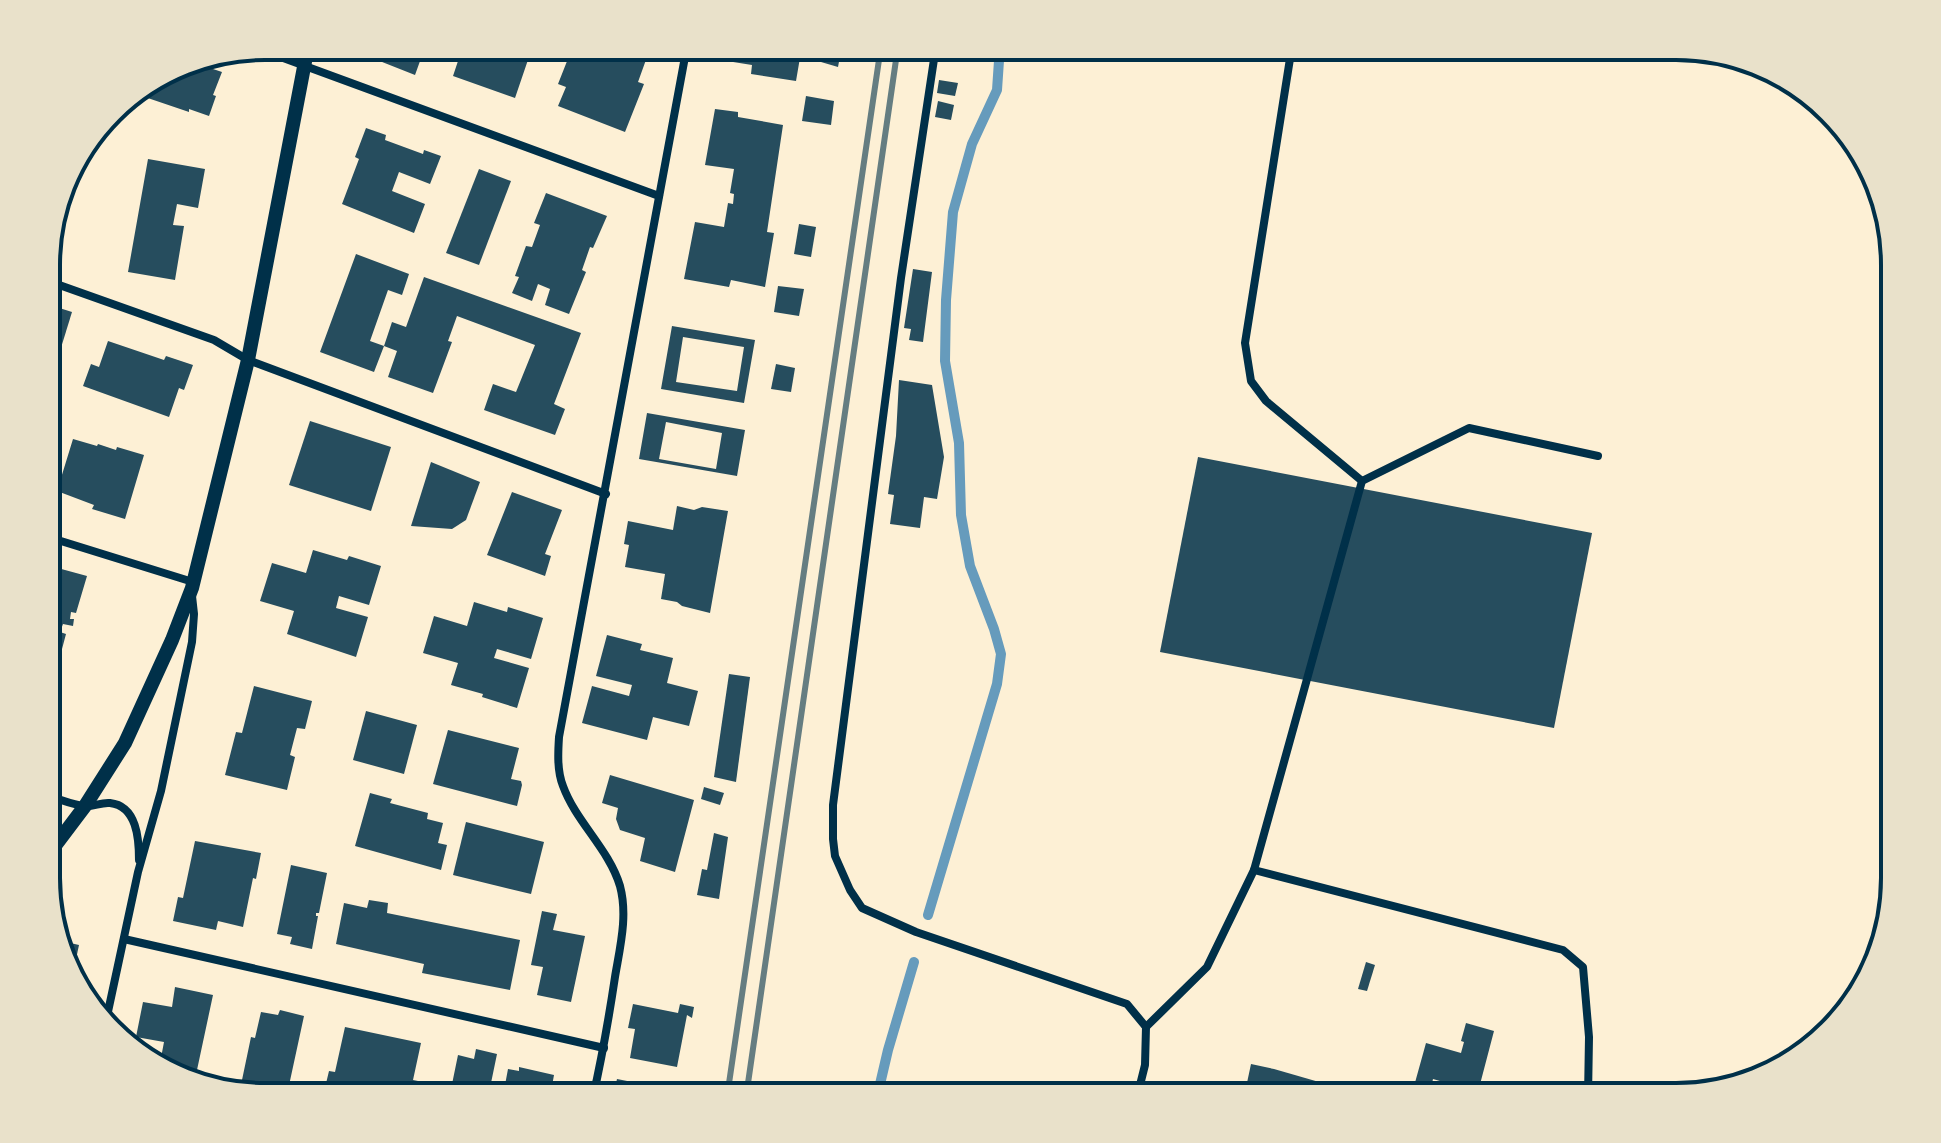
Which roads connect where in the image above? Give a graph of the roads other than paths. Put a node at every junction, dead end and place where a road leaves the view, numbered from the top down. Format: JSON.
{"nodes":[{"id":1,"x":291,"y":60,"type":"edge"},
{"id":2,"x":306,"y":60,"type":"edge"},
{"id":3,"x":684,"y":60,"type":"edge"},
{"id":4,"x":934,"y":60,"type":"edge"},
{"id":5,"x":1290,"y":60,"type":"edge"},
{"id":6,"x":305,"y":65,"type":"junction"},
{"id":7,"x":659,"y":196,"type":"junction"},
{"id":8,"x":60,"y":285,"type":"edge"},
{"id":9,"x":248,"y":360,"type":"junction"},
{"id":10,"x":1598,"y":456,"type":"dead end"},
{"id":11,"x":1362,"y":481,"type":"junction"},
{"id":12,"x":606,"y":494,"type":"junction"},
{"id":13,"x":60,"y":541,"type":"edge"},
{"id":14,"x":192,"y":585,"type":"junction"},
{"id":15,"x":60,"y":799,"type":"edge"},
{"id":16,"x":85,"y":806,"type":"junction"},
{"id":17,"x":60,"y":839,"type":"edge"},
{"id":18,"x":1254,"y":870,"type":"junction"},
{"id":19,"x":138,"y":872,"type":"junction"},
{"id":20,"x":124,"y":939,"type":"junction"},
{"id":21,"x":108,"y":1010,"type":"edge"},
{"id":22,"x":1146,"y":1027,"type":"junction"},
{"id":23,"x":604,"y":1048,"type":"junction"},
{"id":24,"x":596,"y":1083,"type":"edge"},
{"id":25,"x":1140,"y":1083,"type":"edge"},
{"id":26,"x":1588,"y":1083,"type":"edge"}],
"edges":[{"from":1,"to":6,"type":"street"},
{"from":2,"to":6,"type":"street"},
{"from":3,"to":7,"type":"street"},
{"from":4,"to":22,"type":"street"},
{"from":5,"to":11,"type":"street"},
{"from":6,"to":7,"type":"street"},
{"from":6,"to":9,"type":"street"},
{"from":7,"to":12,"type":"street"},
{"from":8,"to":9,"type":"street"},
{"from":9,"to":12,"type":"street"},
{"from":9,"to":14,"type":"street"},
{"from":10,"to":11,"type":"street"},
{"from":11,"to":18,"type":"street"},
{"from":12,"to":23,"type":"street"},
{"from":13,"to":14,"type":"street"},
{"from":14,"to":16,"type":"street"},
{"from":14,"to":19,"type":"street"},
{"from":15,"to":16,"type":"street"},
{"from":16,"to":17,"type":"street"},
{"from":16,"to":19,"type":"street"},
{"from":18,"to":22,"type":"street"},
{"from":18,"to":26,"type":"street"},
{"from":19,"to":20,"type":"street"},
{"from":20,"to":21,"type":"street"},
{"from":20,"to":23,"type":"street"},
{"from":22,"to":25,"type":"street"},
{"from":23,"to":24,"type":"street"}]}
